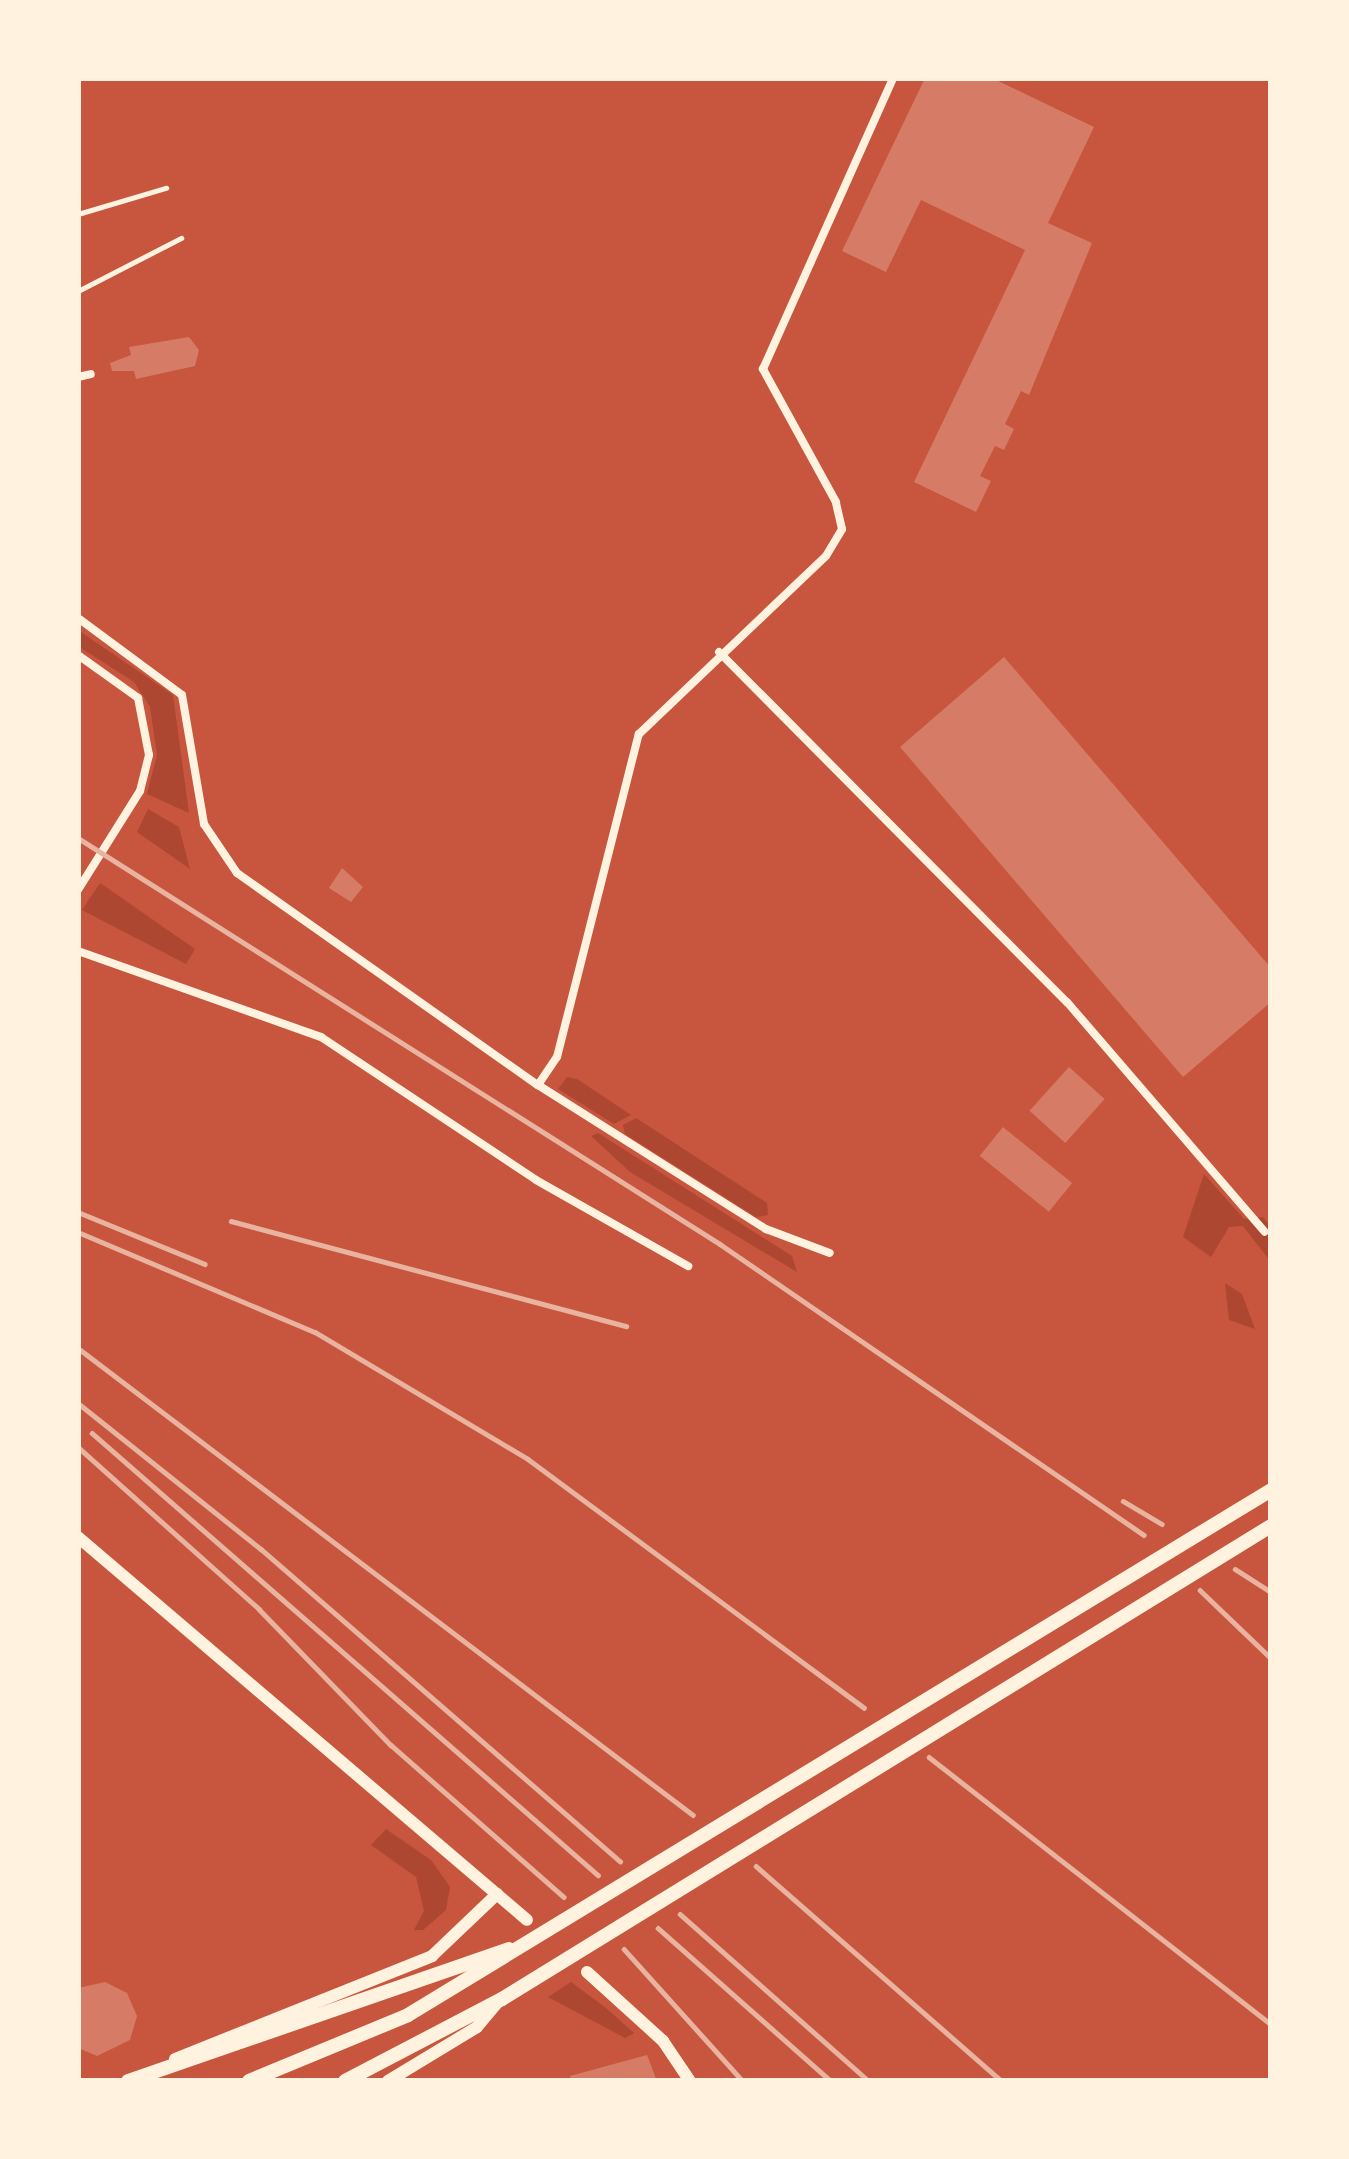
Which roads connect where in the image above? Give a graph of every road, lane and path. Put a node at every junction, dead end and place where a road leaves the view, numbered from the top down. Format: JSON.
{"nodes":[{"id":1,"x":892,"y":78,"type":"edge"},
{"id":2,"x":166,"y":188,"type":"dead end"},
{"id":3,"x":78,"y":214,"type":"edge"},
{"id":4,"x":181,"y":238,"type":"dead end"},
{"id":5,"x":78,"y":291,"type":"edge"},
{"id":6,"x":91,"y":374,"type":"dead end"},
{"id":7,"x":78,"y":376,"type":"edge"},
{"id":8,"x":78,"y":618,"type":"edge"},
{"id":9,"x":719,"y":652,"type":"junction"},
{"id":10,"x":78,"y":655,"type":"edge"},
{"id":11,"x":78,"y":890,"type":"edge"},
{"id":12,"x":78,"y":951,"type":"edge"},
{"id":13,"x":538,"y":1085,"type":"junction"},
{"id":14,"x":1265,"y":1232,"type":"dead end"},
{"id":15,"x":830,"y":1253,"type":"dead end"},
{"id":16,"x":688,"y":1266,"type":"dead end"},
{"id":17,"x":1271,"y":1490,"type":"edge"},
{"id":18,"x":1271,"y":1526,"type":"edge"},
{"id":19,"x":78,"y":1537,"type":"edge"},
{"id":20,"x":497,"y":1894,"type":"junction"},
{"id":21,"x":527,"y":1920,"type":"dead end"},
{"id":22,"x":532,"y":1943,"type":"junction"},
{"id":23,"x":587,"y":1972,"type":"dead end"},
{"id":24,"x":502,"y":1999,"type":"junction"},
{"id":25,"x":135,"y":2079,"type":"edge"},
{"id":26,"x":249,"y":2081,"type":"edge"},
{"id":27,"x":345,"y":2081,"type":"edge"},
{"id":28,"x":388,"y":2081,"type":"edge"},
{"id":29,"x":690,"y":2081,"type":"edge"}],
"edges":[{"from":1,"to":9,"type":"street"},
{"from":2,"to":3,"type":"lane"},
{"from":4,"to":5,"type":"lane"},
{"from":6,"to":7,"type":"street"},
{"from":8,"to":13,"type":"street"},
{"from":9,"to":13,"type":"street"},
{"from":9,"to":14,"type":"street"},
{"from":10,"to":11,"type":"street"},
{"from":12,"to":16,"type":"street"},
{"from":13,"to":15,"type":"street"},
{"from":17,"to":22,"type":"main road"},
{"from":18,"to":24,"type":"main road"},
{"from":19,"to":20,"type":"main road"},
{"from":20,"to":21,"type":"main road"},
{"from":20,"to":25,"type":"main road"},
{"from":22,"to":25,"type":"main road"},
{"from":22,"to":26,"type":"main road"},
{"from":23,"to":29,"type":"main road"},
{"from":24,"to":27,"type":"main road"},
{"from":24,"to":28,"type":"main road"}]}
